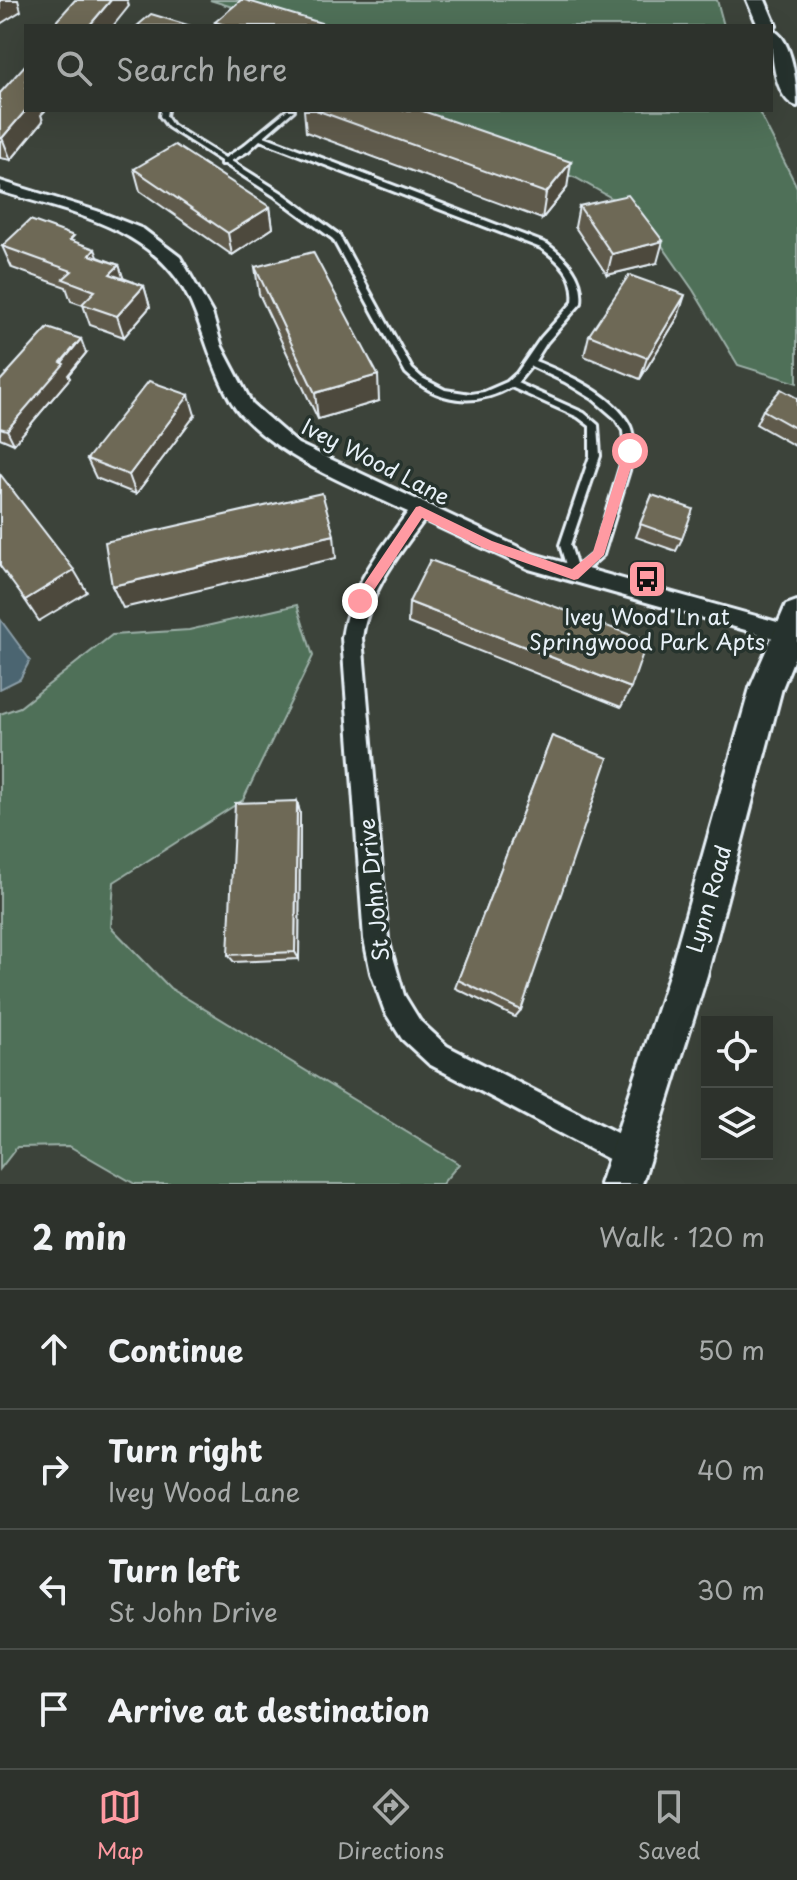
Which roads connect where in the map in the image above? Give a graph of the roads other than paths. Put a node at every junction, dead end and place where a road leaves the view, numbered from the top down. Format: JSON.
{"nodes":[{"id":1,"x":756,"y":0,"type":"edge"},
{"id":2,"x":766,"y":24,"type":"edge"},
{"id":3,"x":773,"y":41,"type":"edge"},
{"id":4,"x":797,"y":100,"type":"edge"},
{"id":5,"x":164,"y":112,"type":"edge"},
{"id":6,"x":289,"y":112,"type":"edge"},
{"id":7,"x":259,"y":137,"type":"junction"},
{"id":8,"x":224,"y":162,"type":"junction"},
{"id":9,"x":0,"y":186,"type":"edge"},
{"id":10,"x":529,"y":362,"type":"junction"},
{"id":11,"x":512,"y":384,"type":"junction"},
{"id":12,"x":420,"y":511,"type":"junction"},
{"id":13,"x":574,"y":575,"type":"junction"},
{"id":14,"x":792,"y":624,"type":"edge"},
{"id":15,"x":625,"y":1170,"type":"edge"}],
"edges":[{"from":1,"to":2,"type":"street"},
{"from":3,"to":4,"type":"street"},
{"from":5,"to":8,"type":"lane"},
{"from":6,"to":7,"type":"lane"},
{"from":7,"to":8,"type":"lane"},
{"from":7,"to":10,"type":"lane"},
{"from":8,"to":11,"type":"lane"},
{"from":9,"to":12,"type":"street","name":"Ivey Wood Lane"},
{"from":10,"to":11,"type":"lane"},
{"from":10,"to":13,"type":"lane"},
{"from":11,"to":13,"type":"lane"},
{"from":12,"to":13,"type":"street","name":"Ivey Wood Lane"},
{"from":12,"to":15,"type":"street","name":"St John Drive"},
{"from":13,"to":14,"type":"street","name":"Ivey Wood Lane"},
{"from":14,"to":15,"type":"street","name":"Lynn Road"}]}
